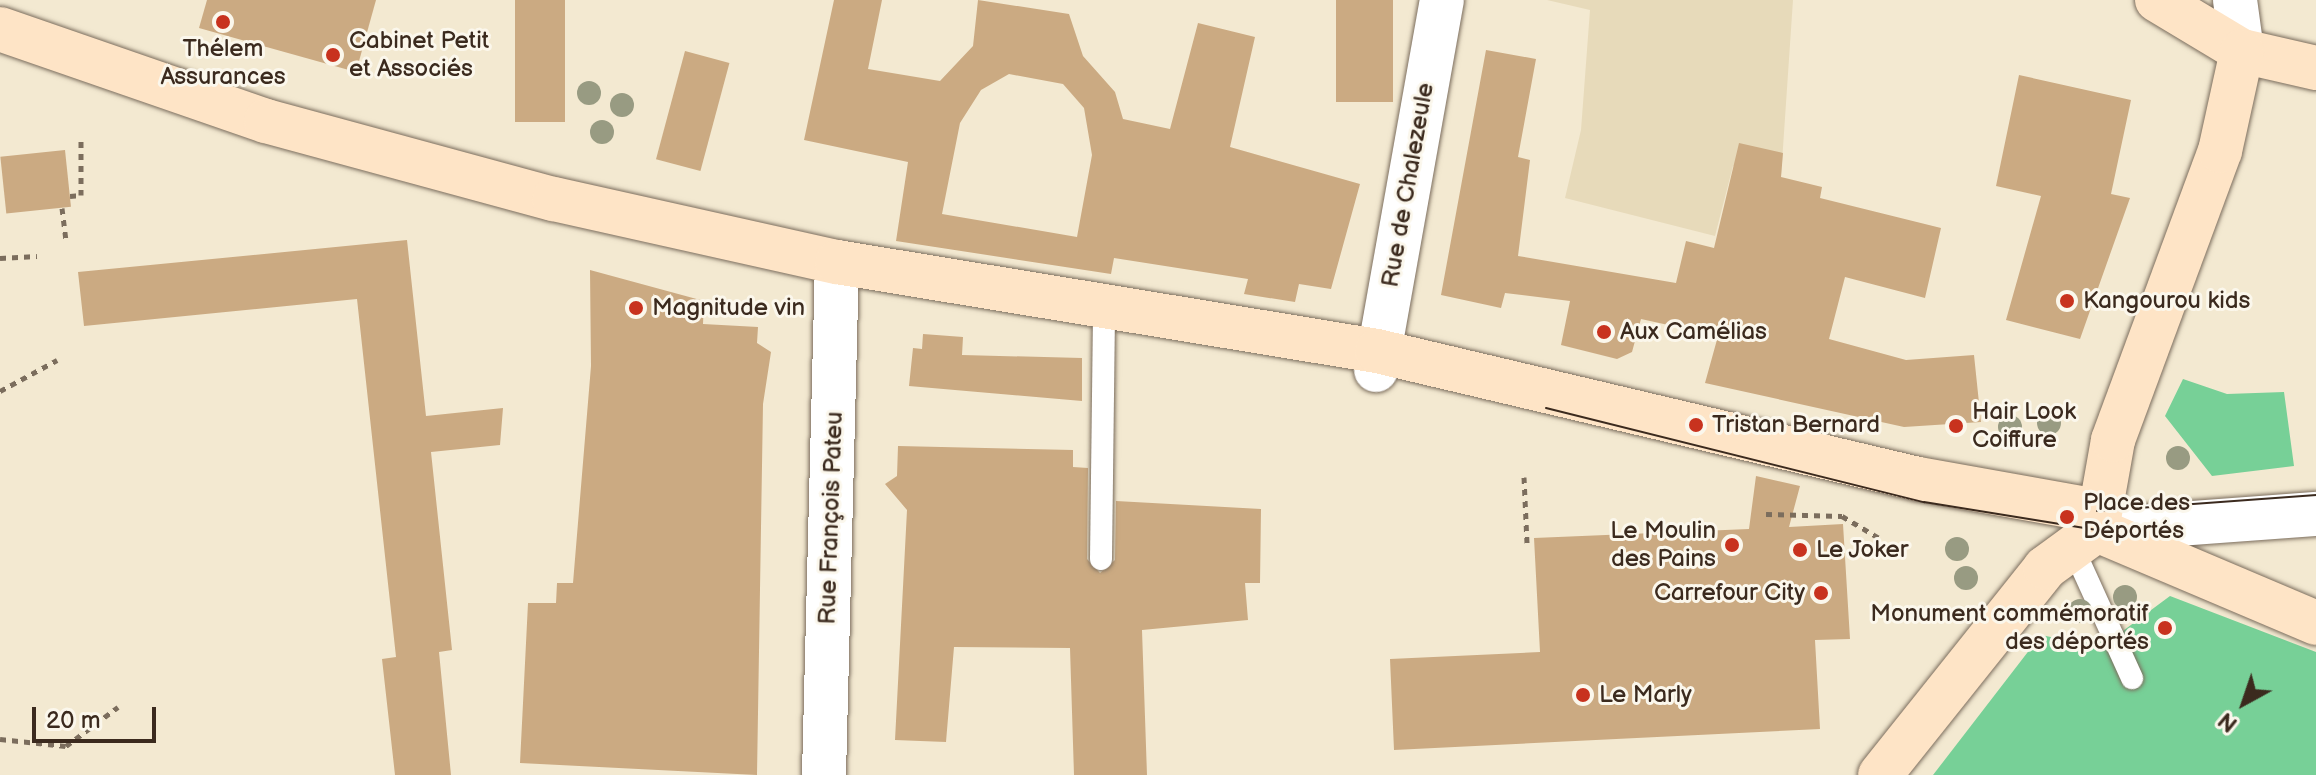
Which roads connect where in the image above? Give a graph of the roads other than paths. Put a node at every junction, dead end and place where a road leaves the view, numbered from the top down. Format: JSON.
{"nodes":[{"id":1,"x":1442,"y":0,"type":"edge"},
{"id":2,"x":2157,"y":0,"type":"edge"},
{"id":3,"x":2235,"y":0,"type":"edge"},
{"id":4,"x":0,"y":29,"type":"edge"},
{"id":5,"x":0,"y":49,"type":"edge"},
{"id":6,"x":2242,"y":51,"type":"junction"},
{"id":7,"x":2316,"y":68,"type":"edge"},
{"id":8,"x":837,"y":272,"type":"junction"},
{"id":9,"x":1104,"y":326,"type":"junction"},
{"id":10,"x":1377,"y":361,"type":"junction"},
{"id":11,"x":2316,"y":514,"type":"edge"},
{"id":12,"x":2089,"y":530,"type":"junction"},
{"id":13,"x":1101,"y":559,"type":"dead end"},
{"id":14,"x":2316,"y":623,"type":"edge"},
{"id":15,"x":2132,"y":678,"type":"dead end"},
{"id":16,"x":824,"y":775,"type":"edge"},
{"id":17,"x":1880,"y":775,"type":"edge"}],
"edges":[{"from":1,"to":10,"type":"street","name":"Rue de Chalezeule"},
{"from":2,"to":6,"type":"street"},
{"from":3,"to":6,"type":"street"},
{"from":4,"to":8,"type":"street"},
{"from":5,"to":8,"type":"street"},
{"from":6,"to":7,"type":"street"},
{"from":6,"to":12,"type":"street"},
{"from":8,"to":9,"type":"street"},
{"from":8,"to":10,"type":"street"},
{"from":8,"to":16,"type":"street","name":"Rue François Pateu"},
{"from":9,"to":10,"type":"street"},
{"from":9,"to":13,"type":"lane"},
{"from":10,"to":12,"type":"street"},
{"from":11,"to":12,"type":"street"},
{"from":12,"to":14,"type":"street"},
{"from":12,"to":15,"type":"lane"},
{"from":12,"to":17,"type":"street"}]}
